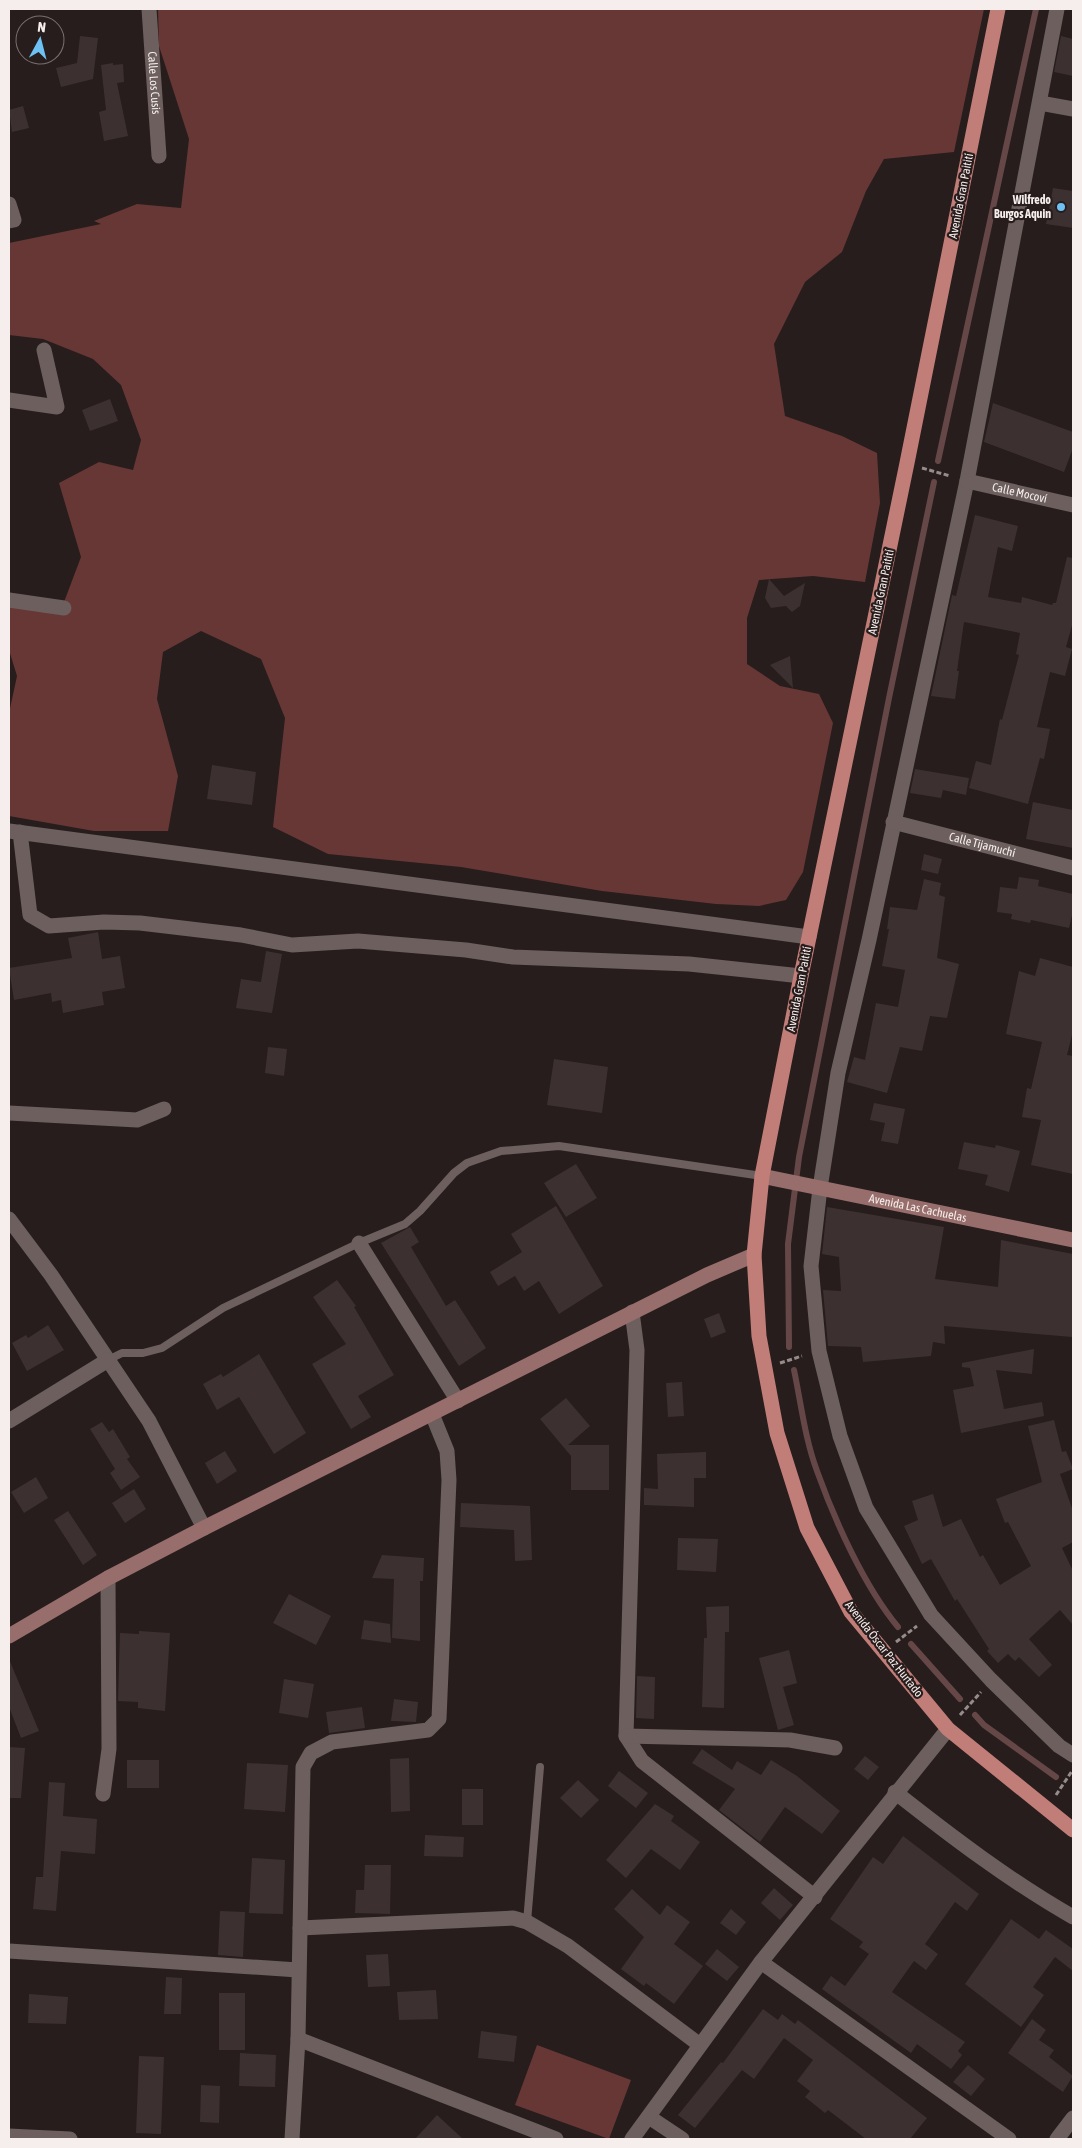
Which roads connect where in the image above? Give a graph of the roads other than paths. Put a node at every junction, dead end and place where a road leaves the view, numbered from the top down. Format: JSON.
{"nodes":[{"id":1,"x":149,"y":9,"type":"edge"},
{"id":2,"x":998,"y":9,"type":"edge"},
{"id":3,"x":1058,"y":9,"type":"edge"},
{"id":4,"x":1040,"y":103,"type":"junction"},
{"id":5,"x":1073,"y":109,"type":"edge"},
{"id":6,"x":159,"y":156,"type":"dead end"},
{"id":7,"x":9,"y":204,"type":"edge"},
{"id":8,"x":12,"y":220,"type":"edge"},
{"id":9,"x":44,"y":350,"type":"dead end"},
{"id":10,"x":9,"y":400,"type":"edge"},
{"id":11,"x":967,"y":481,"type":"junction"},
{"id":12,"x":1073,"y":505,"type":"edge"},
{"id":13,"x":9,"y":600,"type":"edge"},
{"id":14,"x":64,"y":608,"type":"dead end"},
{"id":15,"x":893,"y":822,"type":"junction"},
{"id":16,"x":14,"y":831,"type":"edge"},
{"id":17,"x":1073,"y":868,"type":"edge"},
{"id":18,"x":809,"y":937,"type":"junction"},
{"id":19,"x":801,"y":976,"type":"junction"},
{"id":20,"x":164,"y":1109,"type":"dead end"},
{"id":21,"x":9,"y":1113,"type":"edge"},
{"id":22,"x":762,"y":1176,"type":"junction"},
{"id":23,"x":814,"y":1186,"type":"junction"},
{"id":24,"x":9,"y":1219,"type":"edge"},
{"id":25,"x":1073,"y":1240,"type":"edge"},
{"id":26,"x":359,"y":1243,"type":"junction"},
{"id":27,"x":754,"y":1255,"type":"junction"},
{"id":28,"x":632,"y":1312,"type":"junction"},
{"id":29,"x":108,"y":1360,"type":"junction"},
{"id":30,"x":458,"y":1401,"type":"junction"},
{"id":31,"x":432,"y":1414,"type":"junction"},
{"id":32,"x":9,"y":1421,"type":"edge"},
{"id":33,"x":204,"y":1528,"type":"junction"},
{"id":34,"x":108,"y":1578,"type":"junction"},
{"id":35,"x":9,"y":1636,"type":"edge"},
{"id":36,"x":948,"y":1728,"type":"junction"},
{"id":37,"x":626,"y":1736,"type":"junction"},
{"id":38,"x":835,"y":1748,"type":"dead end"},
{"id":39,"x":1073,"y":1755,"type":"edge"},
{"id":40,"x":540,"y":1767,"type":"dead end"},
{"id":41,"x":895,"y":1792,"type":"junction"},
{"id":42,"x":103,"y":1794,"type":"dead end"},
{"id":43,"x":1073,"y":1830,"type":"edge"},
{"id":44,"x":815,"y":1897,"type":"junction"},
{"id":45,"x":1073,"y":1917,"type":"edge"},
{"id":46,"x":527,"y":1922,"type":"junction"},
{"id":47,"x":300,"y":1928,"type":"junction"},
{"id":48,"x":9,"y":1952,"type":"edge"},
{"id":49,"x":761,"y":1962,"type":"junction"},
{"id":50,"x":298,"y":1970,"type":"junction"},
{"id":51,"x":298,"y":2039,"type":"junction"},
{"id":52,"x":700,"y":2045,"type":"junction"},
{"id":53,"x":650,"y":2117,"type":"junction"},
{"id":54,"x":1073,"y":2118,"type":"edge"},
{"id":55,"x":9,"y":2136,"type":"edge"},
{"id":56,"x":70,"y":2139,"type":"edge"},
{"id":57,"x":292,"y":2139,"type":"edge"},
{"id":58,"x":556,"y":2139,"type":"edge"},
{"id":59,"x":632,"y":2139,"type":"edge"},
{"id":60,"x":682,"y":2139,"type":"edge"},
{"id":61,"x":1009,"y":2139,"type":"edge"},
{"id":62,"x":1057,"y":2139,"type":"edge"}],
"edges":[{"from":1,"to":6,"type":"street","name":"Calle Los Cusis"},
{"from":2,"to":18,"type":"main road","name":"Avenida Gran Paitití"},
{"from":3,"to":4,"type":"street"},
{"from":4,"to":5,"type":"street"},
{"from":4,"to":11,"type":"street"},
{"from":7,"to":8,"type":"street"},
{"from":9,"to":10,"type":"street"},
{"from":11,"to":12,"type":"street","name":"Calle Mocoví"},
{"from":11,"to":15,"type":"street"},
{"from":13,"to":14,"type":"street"},
{"from":15,"to":17,"type":"street","name":"Calle Tijamuchí"},
{"from":15,"to":23,"type":"street"},
{"from":16,"to":18,"type":"street"},
{"from":16,"to":19,"type":"street"},
{"from":18,"to":19,"type":"main road","name":"Avenida Gran Paitití"},
{"from":19,"to":22,"type":"main road","name":"Avenida Gran Paitití"},
{"from":20,"to":21,"type":"street"},
{"from":22,"to":23,"type":"street","name":"Avenida Las Cachuelas"},
{"from":22,"to":26,"type":"lane"},
{"from":22,"to":27,"type":"main road","name":"Avenida Óscar Paz Hurtado"},
{"from":23,"to":25,"type":"street","name":"Avenida Las Cachuelas"},
{"from":23,"to":39,"type":"street"},
{"from":24,"to":29,"type":"street"},
{"from":26,"to":29,"type":"lane"},
{"from":26,"to":30,"type":"street"},
{"from":27,"to":28,"type":"street"},
{"from":27,"to":36,"type":"main road","name":"Avenida Óscar Paz Hurtado"},
{"from":28,"to":30,"type":"street"},
{"from":28,"to":37,"type":"street"},
{"from":29,"to":32,"type":"street"},
{"from":29,"to":33,"type":"street"},
{"from":30,"to":31,"type":"street"},
{"from":31,"to":33,"type":"street"},
{"from":31,"to":47,"type":"street"},
{"from":33,"to":34,"type":"street"},
{"from":34,"to":35,"type":"street"},
{"from":34,"to":42,"type":"street"},
{"from":36,"to":41,"type":"street"},
{"from":36,"to":43,"type":"main road","name":"Avenida Óscar Paz Hurtado"},
{"from":37,"to":38,"type":"street"},
{"from":37,"to":44,"type":"street"},
{"from":40,"to":46,"type":"lane"},
{"from":41,"to":44,"type":"street"},
{"from":41,"to":45,"type":"street"},
{"from":44,"to":49,"type":"street"},
{"from":46,"to":47,"type":"street"},
{"from":46,"to":52,"type":"street"},
{"from":47,"to":50,"type":"street"},
{"from":48,"to":50,"type":"street"},
{"from":49,"to":52,"type":"street"},
{"from":49,"to":61,"type":"street"},
{"from":50,"to":51,"type":"street"},
{"from":51,"to":57,"type":"street"},
{"from":51,"to":58,"type":"street"},
{"from":52,"to":53,"type":"street"},
{"from":53,"to":59,"type":"street"},
{"from":53,"to":60,"type":"street"},
{"from":54,"to":62,"type":"street"},
{"from":55,"to":56,"type":"street"}]}
